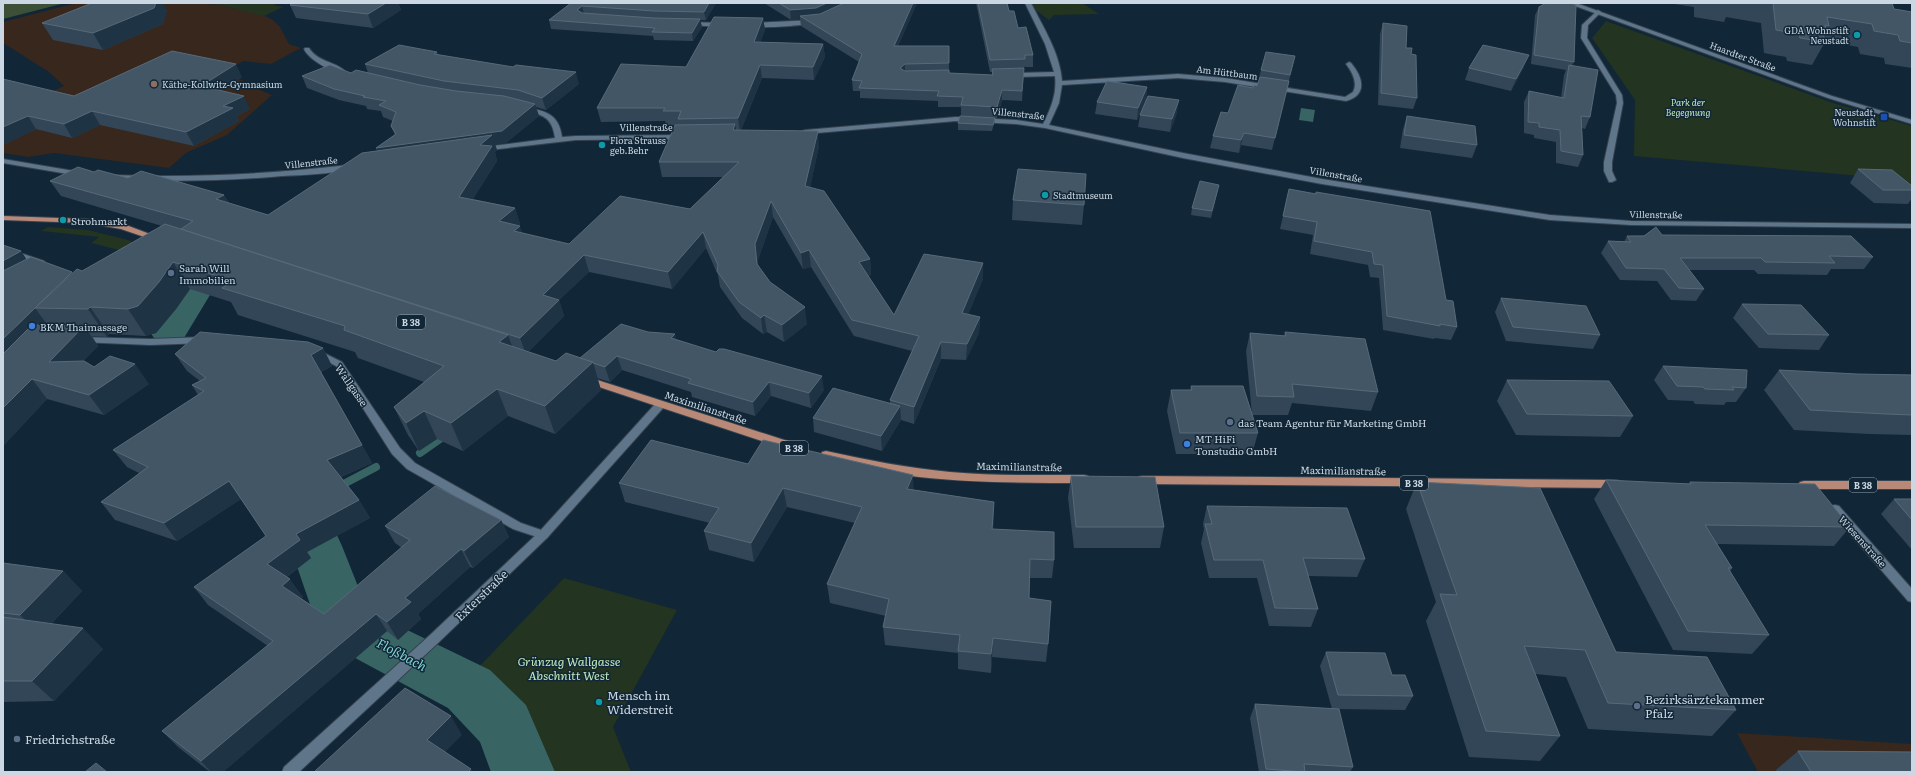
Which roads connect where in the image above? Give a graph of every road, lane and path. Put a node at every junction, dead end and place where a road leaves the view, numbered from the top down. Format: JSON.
{"nodes":[{"id":1,"x":1028,"y":3,"type":"edge"},
{"id":2,"x":1570,"y":3,"type":"edge"},
{"id":3,"x":1598,"y":12,"type":"junction"},
{"id":4,"x":818,"y":21,"type":"edge"},
{"id":5,"x":679,"y":24,"type":"edge"},
{"id":6,"x":733,"y":25,"type":"edge"},
{"id":7,"x":741,"y":25,"type":"edge"},
{"id":8,"x":307,"y":49,"type":"dead end"},
{"id":9,"x":1349,"y":64,"type":"dead end"},
{"id":10,"x":348,"y":72,"type":"edge"},
{"id":11,"x":1057,"y":74,"type":"junction"},
{"id":12,"x":1005,"y":75,"type":"edge"},
{"id":13,"x":1059,"y":83,"type":"junction"},
{"id":14,"x":518,"y":107,"type":"edge"},
{"id":15,"x":1912,"y":122,"type":"edge"},
{"id":16,"x":1045,"y":126,"type":"junction"},
{"id":17,"x":796,"y":133,"type":"edge"},
{"id":18,"x":694,"y":137,"type":"edge"},
{"id":19,"x":558,"y":139,"type":"junction"},
{"id":20,"x":472,"y":150,"type":"edge"},
{"id":21,"x":3,"y":161,"type":"edge"},
{"id":22,"x":358,"y":166,"type":"edge"},
{"id":23,"x":92,"y":175,"type":"edge"},
{"id":24,"x":107,"y":176,"type":"edge"},
{"id":25,"x":1612,"y":180,"type":"dead end"},
{"id":26,"x":3,"y":218,"type":"edge"},
{"id":27,"x":1912,"y":226,"type":"edge"},
{"id":28,"x":165,"y":241,"type":"joint"},
{"id":29,"x":148,"y":247,"type":"edge"},
{"id":30,"x":3,"y":250,"type":"edge"},
{"id":31,"x":52,"y":268,"type":"edge"},
{"id":32,"x":75,"y":340,"type":"edge"},
{"id":33,"x":217,"y":340,"type":"edge"},
{"id":34,"x":308,"y":349,"type":"edge"},
{"id":35,"x":578,"y":377,"type":"edge"},
{"id":36,"x":660,"y":405,"type":"junction"},
{"id":37,"x":1094,"y":479,"type":"edge"},
{"id":38,"x":1132,"y":480,"type":"edge"},
{"id":39,"x":1631,"y":484,"type":"edge"},
{"id":40,"x":1793,"y":485,"type":"edge"},
{"id":41,"x":1814,"y":485,"type":"junction"},
{"id":42,"x":1912,"y":485,"type":"edge"},
{"id":43,"x":543,"y":535,"type":"junction"},
{"id":44,"x":1912,"y":597,"type":"edge"},
{"id":45,"x":289,"y":772,"type":"edge"}],
"edges":[{"from":1,"to":11,"type":"street"},
{"from":2,"to":3,"type":"street","name":"Haardter Straße"},
{"from":3,"to":15,"type":"street","name":"Haardter Straße"},
{"from":3,"to":25,"type":"street"},
{"from":4,"to":7,"type":"street"},
{"from":5,"to":6,"type":"street"},
{"from":8,"to":10,"type":"street"},
{"from":9,"to":13,"type":"street","name":"Am Hüttbaum"},
{"from":11,"to":12,"type":"street"},
{"from":11,"to":13,"type":"street"},
{"from":13,"to":16,"type":"street"},
{"from":14,"to":19,"type":"street"},
{"from":16,"to":17,"type":"street","name":"Villenstraße"},
{"from":16,"to":27,"type":"street","name":"Villenstraße"},
{"from":18,"to":19,"type":"street","name":"Villenstraße"},
{"from":19,"to":20,"type":"street","name":"Villenstraße"},
{"from":21,"to":23,"type":"street"},
{"from":22,"to":24,"type":"street","name":"Villenstraße"},
{"from":26,"to":28,"type":"main road"},
{"from":28,"to":29,"type":"street"},
{"from":30,"to":31,"type":"street"},
{"from":32,"to":33,"type":"street"},
{"from":34,"to":43,"type":"street","name":"Wallgasse"},
{"from":35,"to":36,"type":"main road","name":"Maximilianstraße","number":"B 38"},
{"from":36,"to":37,"type":"main road","name":"Maximilianstraße","number":"B 38"},
{"from":36,"to":43,"type":"street","name":"Exterstraße"},
{"from":38,"to":39,"type":"main road","name":"Maximilianstraße","number":"B 38"},
{"from":40,"to":41,"type":"main road","number":"B 38"},
{"from":41,"to":42,"type":"main road","number":"B 38"},
{"from":41,"to":44,"type":"street","name":"Wiesenstraße"},
{"from":43,"to":45,"type":"street","name":"Exterstraße"}]}
